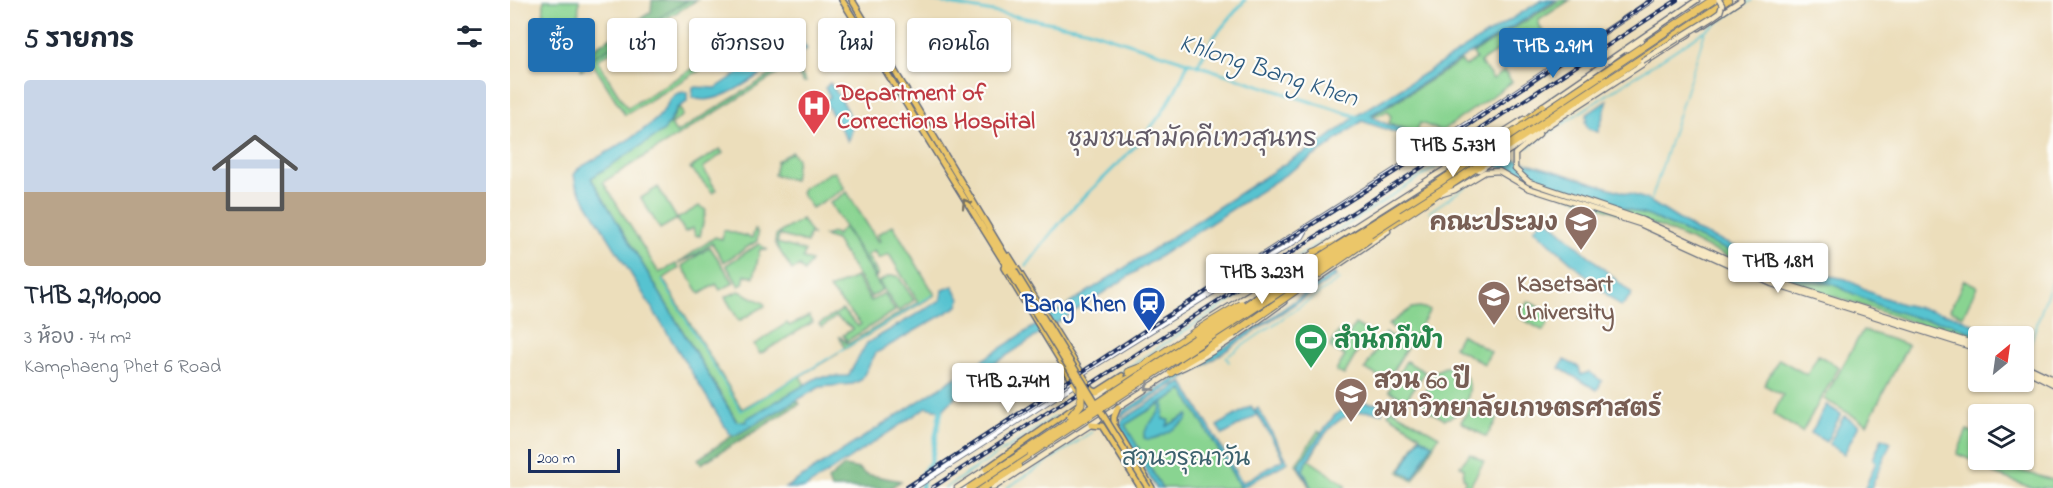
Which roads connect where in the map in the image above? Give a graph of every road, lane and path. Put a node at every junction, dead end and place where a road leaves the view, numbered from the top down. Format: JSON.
{"nodes":[{"id":1,"x":842,"y":0,"type":"edge"},
{"id":2,"x":852,"y":0,"type":"edge"},
{"id":3,"x":1652,"y":0,"type":"edge"},
{"id":4,"x":1699,"y":0,"type":"edge"},
{"id":5,"x":1709,"y":0,"type":"edge"},
{"id":6,"x":1713,"y":0,"type":"edge"},
{"id":7,"x":1720,"y":0,"type":"edge"},
{"id":8,"x":1728,"y":0,"type":"edge"},
{"id":9,"x":1741,"y":0,"type":"edge"},
{"id":10,"x":1607,"y":63,"type":"junction"},
{"id":11,"x":1617,"y":80,"type":"junction"},
{"id":12,"x":1543,"y":106,"type":"junction"},
{"id":13,"x":1566,"y":113,"type":"junction"},
{"id":14,"x":1522,"y":124,"type":"junction"},
{"id":15,"x":1550,"y":124,"type":"junction"},
{"id":16,"x":1534,"y":129,"type":"junction"},
{"id":17,"x":1485,"y":148,"type":"junction"},
{"id":18,"x":1499,"y":154,"type":"junction"},
{"id":19,"x":1470,"y":157,"type":"junction"},
{"id":20,"x":1484,"y":164,"type":"junction"},
{"id":21,"x":1528,"y":185,"type":"junction"},
{"id":22,"x":1442,"y":194,"type":"junction"},
{"id":23,"x":1395,"y":213,"type":"junction"},
{"id":24,"x":999,"y":243,"type":"junction"},
{"id":25,"x":1335,"y":244,"type":"junction"},
{"id":26,"x":1357,"y":249,"type":"junction"},
{"id":27,"x":1314,"y":252,"type":"junction"},
{"id":28,"x":996,"y":253,"type":"junction"},
{"id":29,"x":1012,"y":271,"type":"junction"},
{"id":30,"x":1256,"y":310,"type":"junction"},
{"id":31,"x":1968,"y":344,"type":"edge"},
{"id":32,"x":1073,"y":358,"type":"junction"},
{"id":33,"x":1185,"y":362,"type":"junction"},
{"id":34,"x":1062,"y":364,"type":"junction"},
{"id":35,"x":2034,"y":372,"type":"edge"},
{"id":36,"x":1171,"y":373,"type":"junction"},
{"id":37,"x":1132,"y":374,"type":"junction"},
{"id":38,"x":1083,"y":375,"type":"junction"},
{"id":39,"x":1122,"y":376,"type":"junction"},
{"id":40,"x":2053,"y":381,"type":"edge"},
{"id":41,"x":1076,"y":383,"type":"junction"},
{"id":42,"x":1112,"y":387,"type":"junction"},
{"id":43,"x":1118,"y":407,"type":"junction"},
{"id":44,"x":1091,"y":425,"type":"junction"},
{"id":45,"x":1114,"y":425,"type":"junction"},
{"id":46,"x":1107,"y":433,"type":"junction"},
{"id":47,"x":986,"y":469,"type":"junction"},
{"id":48,"x":920,"y":482,"type":"junction"},
{"id":49,"x":907,"y":488,"type":"edge"},
{"id":50,"x":914,"y":488,"type":"edge"},
{"id":51,"x":957,"y":488,"type":"edge"},
{"id":52,"x":968,"y":488,"type":"edge"},
{"id":53,"x":977,"y":488,"type":"edge"},
{"id":54,"x":984,"y":488,"type":"edge"},
{"id":55,"x":993,"y":488,"type":"edge"},
{"id":56,"x":1146,"y":488,"type":"edge"}],
"edges":[{"from":28,"to":1,"type":"main road","one_way":true},
{"from":2,"to":24,"type":"main road"},
{"from":3,"to":38,"type":"street"},
{"from":4,"to":10,"type":"main road"},
{"from":4,"to":10,"type":"main road"},
{"from":5,"to":14,"type":"highway"},
{"from":6,"to":23,"type":"highway","bridge":true},
{"from":7,"to":11,"type":"main road","bridge":true},
{"from":7,"to":23,"type":"highway","bridge":true},
{"from":8,"to":16,"type":"highway"},
{"from":9,"to":11,"type":"main road"},
{"from":10,"to":12,"type":"main road"},
{"from":11,"to":13,"type":"main road"},
{"from":12,"to":14,"type":"highway"},
{"from":12,"to":17,"type":"main road"},
{"from":13,"to":15,"type":"main road"},
{"from":13,"to":16,"type":"highway"},
{"from":14,"to":17,"type":"highway"},
{"from":15,"to":18,"type":"main road"},
{"from":15,"to":21,"type":"main road"},
{"from":16,"to":18,"type":"highway"},
{"from":17,"to":19,"type":"highway","bridge":true},
{"from":18,"to":20,"type":"highway"},
{"from":19,"to":25,"type":"highway"},
{"from":19,"to":27,"type":"main road"},
{"from":20,"to":22,"type":"main road"},
{"from":20,"to":26,"type":"highway"},
{"from":21,"to":22,"type":"main road"},
{"from":21,"to":31,"type":"main road"},
{"from":22,"to":26,"type":"main road"},
{"from":23,"to":33,"type":"highway","bridge":true},
{"from":23,"to":37,"type":"highway","bridge":true},
{"from":23,"to":52,"type":"highway","bridge":true},
{"from":23,"to":53,"type":"highway","bridge":true},
{"from":24,"to":29,"type":"main road"},
{"from":24,"to":32,"type":"main road","bridge":true},
{"from":25,"to":27,"type":"highway"},
{"from":25,"to":37,"type":"highway"},
{"from":26,"to":30,"type":"highway"},
{"from":26,"to":36,"type":"main road"},
{"from":27,"to":37,"type":"main road"},
{"from":28,"to":29,"type":"main road"},
{"from":28,"to":34,"type":"main road","bridge":true},
{"from":29,"to":41,"type":"main road","bridge":true},
{"from":29,"to":56,"type":"main road","bridge":true},
{"from":30,"to":33,"type":"highway"},
{"from":30,"to":54,"type":"highway"},
{"from":32,"to":34,"type":"main road"},
{"from":32,"to":38,"type":"main road"},
{"from":33,"to":36,"type":"highway"},
{"from":34,"to":41,"type":"main road"},
{"from":35,"to":40,"type":"main road"},
{"from":36,"to":43,"type":"main road","one_way":true},
{"from":37,"to":39,"type":"main road"},
{"from":37,"to":42,"type":"highway"},
{"from":37,"to":52,"type":"highway"},
{"from":38,"to":39,"type":"main road"},
{"from":38,"to":41,"type":"street"},
{"from":39,"to":42,"type":"main road"},
{"from":41,"to":47,"type":"main road"},
{"from":41,"to":48,"type":"street"},
{"from":41,"to":52,"type":"highway","bridge":true},
{"from":41,"to":56,"type":"main road","bridge":true},
{"from":42,"to":47,"type":"main road"},
{"from":43,"to":44,"type":"main road"},
{"from":43,"to":45,"type":"main road"},
{"from":44,"to":46,"type":"main road"},
{"from":44,"to":55,"type":"main road"},
{"from":45,"to":46,"type":"main road"},
{"from":45,"to":56,"type":"main road"},
{"from":46,"to":56,"type":"main road"},
{"from":47,"to":51,"type":"main road"},
{"from":48,"to":49,"type":"street"},
{"from":48,"to":50,"type":"street"}]}
